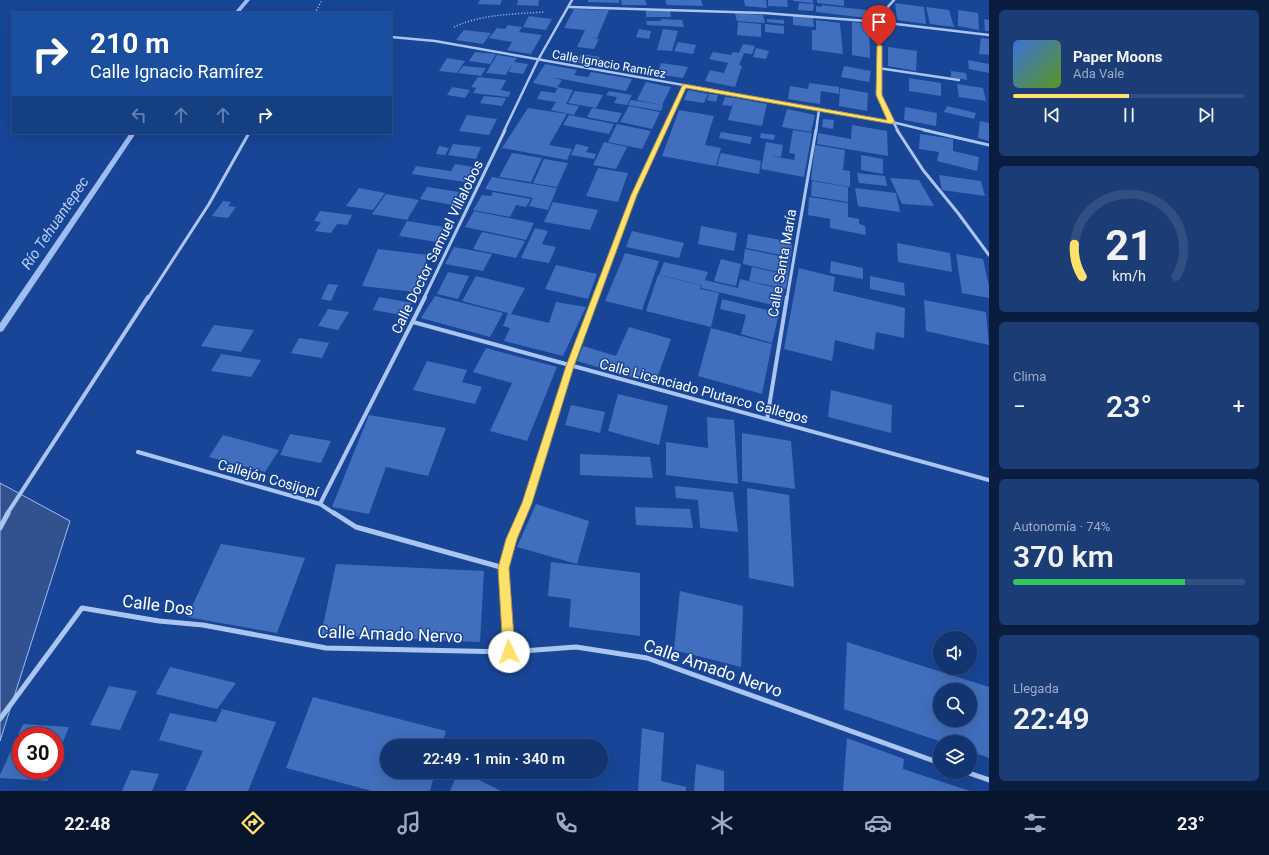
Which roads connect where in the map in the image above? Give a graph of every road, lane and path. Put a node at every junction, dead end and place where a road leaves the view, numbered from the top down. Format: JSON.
{"nodes":[{"id":1,"x":322,"y":0,"type":"edge"},
{"id":2,"x":572,"y":0,"type":"edge"},
{"id":3,"x":894,"y":0,"type":"edge"},
{"id":4,"x":568,"y":8,"type":"junction"},
{"id":5,"x":316,"y":12,"type":"edge"},
{"id":6,"x":879,"y":22,"type":"junction"},
{"id":7,"x":989,"y":35,"type":"edge"},
{"id":8,"x":392,"y":36,"type":"edge"},
{"id":9,"x":423,"y":40,"type":"junction"},
{"id":10,"x":538,"y":60,"type":"junction"},
{"id":11,"x":878,"y":68,"type":"junction"},
{"id":12,"x":959,"y":80,"type":"dead end"},
{"id":13,"x":684,"y":86,"type":"junction"},
{"id":14,"x":819,"y":110,"type":"junction"},
{"id":15,"x":892,"y":122,"type":"junction"},
{"id":16,"x":248,"y":134,"type":"edge"},
{"id":17,"x":989,"y":145,"type":"edge"},
{"id":18,"x":989,"y":255,"type":"edge"},
{"id":19,"x":413,"y":322,"type":"junction"},
{"id":20,"x":570,"y":366,"type":"junction"},
{"id":21,"x":767,"y":419,"type":"junction"},
{"id":22,"x":138,"y":452,"type":"dead end"},
{"id":23,"x":989,"y":480,"type":"edge"},
{"id":24,"x":320,"y":504,"type":"junction"},
{"id":25,"x":0,"y":528,"type":"edge"},
{"id":26,"x":504,"y":568,"type":"junction"},
{"id":27,"x":230,"y":631,"type":"joint"},
{"id":28,"x":509,"y":652,"type":"junction"},
{"id":29,"x":0,"y":719,"type":"edge"},
{"id":30,"x":933,"y":760,"type":"edge"},
{"id":31,"x":977,"y":776,"type":"edge"},
{"id":32,"x":989,"y":780,"type":"edge"}],
"edges":[{"from":1,"to":5,"type":"path"},
{"from":2,"to":4,"type":"street","name":"Calle Doctor Samuel Villalobos"},
{"from":3,"to":6,"type":"street"},
{"from":4,"to":6,"type":"street"},
{"from":4,"to":9,"type":"path"},
{"from":4,"to":10,"type":"street","name":"Calle Doctor Samuel Villalobos"},
{"from":6,"to":7,"type":"street"},
{"from":6,"to":11,"type":"street"},
{"from":8,"to":9,"type":"street","name":"Calle Ignacio Ramírez"},
{"from":9,"to":10,"type":"street","name":"Calle Ignacio Ramírez"},
{"from":10,"to":13,"type":"street","name":"Calle Ignacio Ramírez"},
{"from":10,"to":19,"type":"street","name":"Calle Doctor Samuel Villalobos"},
{"from":11,"to":12,"type":"street"},
{"from":11,"to":15,"type":"street"},
{"from":13,"to":14,"type":"street","name":"Calle Ignacio Ramírez"},
{"from":13,"to":20,"type":"street"},
{"from":14,"to":15,"type":"street","name":"Calle Ignacio Ramírez"},
{"from":14,"to":21,"type":"street","name":"Calle Santa María"},
{"from":15,"to":17,"type":"street","name":"Calle Ignacio Ramírez"},
{"from":15,"to":18,"type":"street"},
{"from":16,"to":25,"type":"street"},
{"from":19,"to":20,"type":"street","name":"Calle Licenciado Plutarco Gallegos"},
{"from":19,"to":24,"type":"street","name":"Calle Doctor Samuel Villalobos"},
{"from":20,"to":21,"type":"street","name":"Calle Licenciado Plutarco Gallegos"},
{"from":20,"to":26,"type":"street"},
{"from":21,"to":23,"type":"street","name":"Calle Licenciado Plutarco Gallegos"},
{"from":22,"to":24,"type":"street","name":"Callejón Cosijopí"},
{"from":24,"to":26,"type":"street","name":"Callejón Cosijopí"},
{"from":26,"to":28,"type":"street"},
{"from":27,"to":28,"type":"street","name":"Calle Amado Nervo"},
{"from":27,"to":29,"type":"street","name":"Calle Dos"},
{"from":28,"to":30,"type":"street","name":"Calle Amado Nervo"},
{"from":31,"to":32,"type":"street"}]}
